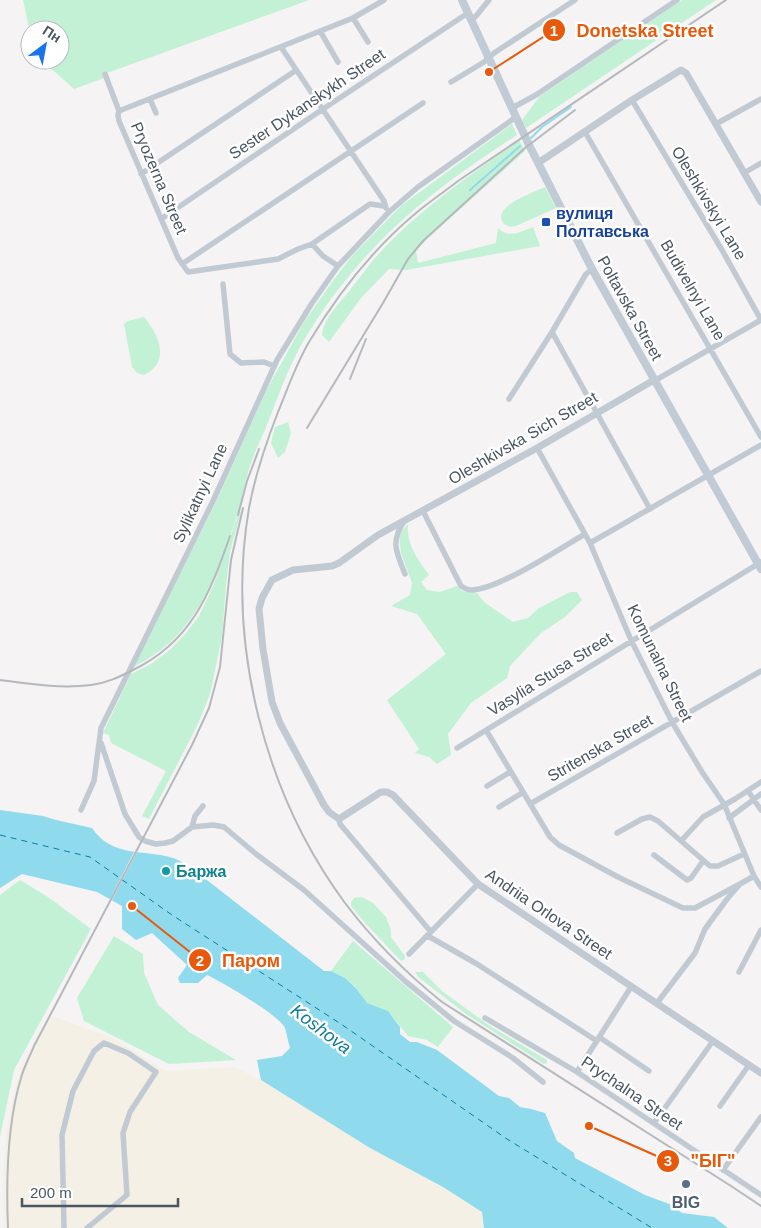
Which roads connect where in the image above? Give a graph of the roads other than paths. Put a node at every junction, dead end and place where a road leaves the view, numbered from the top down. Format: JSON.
{"nodes":[{"id":1,"x":384,"y":0,"type":"edge"},
{"id":2,"x":462,"y":0,"type":"edge"},
{"id":3,"x":489,"y":0,"type":"edge"},
{"id":4,"x":575,"y":0,"type":"edge"},
{"id":5,"x":677,"y":0,"type":"edge"},
{"id":6,"x":470,"y":16,"type":"junction"},
{"id":7,"x":353,"y":18,"type":"junction"},
{"id":8,"x":320,"y":31,"type":"junction"},
{"id":9,"x":368,"y":42,"type":"dead end"},
{"id":10,"x":281,"y":47,"type":"junction"},
{"id":11,"x":489,"y":58,"type":"junction"},
{"id":12,"x":338,"y":62,"type":"dead end"},
{"id":13,"x":295,"y":71,"type":"junction"},
{"id":14,"x":105,"y":74,"type":"dead end"},
{"id":15,"x":451,"y":82,"type":"dead end"},
{"id":16,"x":761,"y":98,"type":"edge"},
{"id":17,"x":150,"y":99,"type":"junction"},
{"id":18,"x":632,"y":100,"type":"junction"},
{"id":19,"x":423,"y":103,"type":"dead end"},
{"id":20,"x":512,"y":108,"type":"junction"},
{"id":21,"x":323,"y":109,"type":"junction"},
{"id":22,"x":120,"y":111,"type":"junction"},
{"id":23,"x":156,"y":113,"type":"dead end"},
{"id":24,"x":516,"y":117,"type":"junction"},
{"id":25,"x":716,"y":124,"type":"junction"},
{"id":26,"x":585,"y":132,"type":"junction"},
{"id":27,"x":351,"y":151,"type":"junction"},
{"id":28,"x":538,"y":163,"type":"junction"},
{"id":29,"x":761,"y":163,"type":"edge"},
{"id":30,"x":744,"y":173,"type":"junction"},
{"id":31,"x":141,"y":174,"type":"junction"},
{"id":32,"x":376,"y":191,"type":"junction"},
{"id":33,"x":761,"y":202,"type":"edge"},
{"id":34,"x":370,"y":204,"type":"junction"},
{"id":35,"x":384,"y":206,"type":"junction"},
{"id":36,"x":389,"y":212,"type":"junction"},
{"id":37,"x":161,"y":219,"type":"junction"},
{"id":38,"x":312,"y":244,"type":"junction"},
{"id":39,"x":182,"y":264,"type":"junction"},
{"id":40,"x":338,"y":266,"type":"junction"},
{"id":41,"x":592,"y":269,"type":"junction"},
{"id":42,"x":223,"y":284,"type":"dead end"},
{"id":43,"x":761,"y":320,"type":"edge"},
{"id":44,"x":552,"y":332,"type":"junction"},
{"id":45,"x":711,"y":349,"type":"junction"},
{"id":46,"x":274,"y":366,"type":"junction"},
{"id":47,"x":654,"y":381,"type":"junction"},
{"id":48,"x":508,"y":399,"type":"dead end"},
{"id":49,"x":596,"y":412,"type":"junction"},
{"id":50,"x":761,"y":437,"type":"edge"},
{"id":51,"x":761,"y":445,"type":"edge"},
{"id":52,"x":537,"y":448,"type":"junction"},
{"id":53,"x":708,"y":476,"type":"junction"},
{"id":54,"x":650,"y":509,"type":"junction"},
{"id":55,"x":423,"y":511,"type":"junction"},
{"id":56,"x":405,"y":520,"type":"junction"},
{"id":57,"x":585,"y":534,"type":"junction"},
{"id":58,"x":590,"y":543,"type":"junction"},
{"id":59,"x":760,"y":565,"type":"edge"},
{"id":60,"x":405,"y":574,"type":"dead end"},
{"id":61,"x":631,"y":640,"type":"junction"},
{"id":62,"x":761,"y":671,"type":"edge"},
{"id":63,"x":672,"y":722,"type":"junction"},
{"id":64,"x":486,"y":730,"type":"junction"},
{"id":65,"x":100,"y":740,"type":"junction"},
{"id":66,"x":457,"y":748,"type":"dead end"},
{"id":67,"x":510,"y":772,"type":"junction"},
{"id":68,"x":761,"y":782,"type":"edge"},
{"id":69,"x":487,"y":786,"type":"dead end"},
{"id":70,"x":748,"y":791,"type":"junction"},
{"id":71,"x":522,"y":793,"type":"junction"},
{"id":72,"x":761,"y":794,"type":"edge"},
{"id":73,"x":753,"y":799,"type":"junction"},
{"id":74,"x":530,"y":804,"type":"junction"},
{"id":75,"x":724,"y":804,"type":"junction"},
{"id":76,"x":202,"y":806,"type":"dead end"},
{"id":77,"x":499,"y":807,"type":"dead end"},
{"id":78,"x":81,"y":810,"type":"dead end"},
{"id":79,"x":761,"y":810,"type":"edge"},
{"id":80,"x":729,"y":818,"type":"junction"},
{"id":81,"x":339,"y":819,"type":"junction"},
{"id":82,"x":192,"y":827,"type":"junction"},
{"id":83,"x":617,"y":833,"type":"dead end"},
{"id":84,"x":681,"y":841,"type":"junction"},
{"id":85,"x":744,"y":854,"type":"junction"},
{"id":86,"x":654,"y":855,"type":"dead end"},
{"id":87,"x":703,"y":861,"type":"junction"},
{"id":88,"x":754,"y":876,"type":"junction"},
{"id":89,"x":478,"y":884,"type":"junction"},
{"id":90,"x":740,"y":884,"type":"junction"},
{"id":91,"x":761,"y":887,"type":"edge"},
{"id":92,"x":761,"y":930,"type":"edge"},
{"id":93,"x":429,"y":934,"type":"junction"},
{"id":94,"x":409,"y":954,"type":"dead end"},
{"id":95,"x":739,"y":972,"type":"dead end"},
{"id":96,"x":631,"y":986,"type":"junction"},
{"id":97,"x":657,"y":1003,"type":"junction"},
{"id":98,"x":485,"y":1018,"type":"dead end"},
{"id":99,"x":598,"y":1039,"type":"junction"},
{"id":100,"x":713,"y":1041,"type":"junction"},
{"id":101,"x":749,"y":1065,"type":"junction"},
{"id":102,"x":577,"y":1072,"type":"junction"},
{"id":103,"x":649,"y":1072,"type":"dead end"},
{"id":104,"x":761,"y":1072,"type":"edge"},
{"id":105,"x":544,"y":1082,"type":"dead end"},
{"id":106,"x":720,"y":1106,"type":"dead end"},
{"id":107,"x":760,"y":1119,"type":"edge"},
{"id":108,"x":654,"y":1123,"type":"junction"},
{"id":109,"x":723,"y":1170,"type":"junction"},
{"id":110,"x":761,"y":1195,"type":"edge"},
{"id":111,"x":64,"y":1225,"type":"edge"},
{"id":112,"x":72,"y":1228,"type":"edge"},
{"id":113,"x":87,"y":1228,"type":"edge"}],
"edges":[{"from":1,"to":7,"type":"street"},
{"from":2,"to":6,"type":"main road","name":"Poltavska Street"},
{"from":3,"to":6,"type":"street","name":"Sester Dykanskykh Street"},
{"from":4,"to":11,"type":"street"},
{"from":5,"to":20,"type":"street"},
{"from":6,"to":11,"type":"main road","name":"Poltavska Street"},
{"from":6,"to":21,"type":"street","name":"Sester Dykanskykh Street"},
{"from":7,"to":8,"type":"street"},
{"from":7,"to":9,"type":"street"},
{"from":8,"to":10,"type":"street"},
{"from":8,"to":12,"type":"street"},
{"from":10,"to":13,"type":"street"},
{"from":10,"to":17,"type":"street"},
{"from":11,"to":15,"type":"street"},
{"from":11,"to":20,"type":"main road","name":"Poltavska Street"},
{"from":13,"to":21,"type":"street"},
{"from":13,"to":31,"type":"street"},
{"from":14,"to":22,"type":"street","name":"Pryozerna Street"},
{"from":16,"to":25,"type":"street"},
{"from":17,"to":22,"type":"street"},
{"from":17,"to":23,"type":"street"},
{"from":18,"to":25,"type":"street"},
{"from":18,"to":26,"type":"street"},
{"from":18,"to":43,"type":"street","name":"Oleshkivskyi Lane"},
{"from":19,"to":27,"type":"street"},
{"from":20,"to":24,"type":"main road","name":"Poltavska Street"},
{"from":21,"to":27,"type":"street"},
{"from":21,"to":37,"type":"street","name":"Sester Dykanskykh Street"},
{"from":22,"to":31,"type":"street","name":"Pryozerna Street"},
{"from":24,"to":28,"type":"main road","name":"Poltavska Street"},
{"from":24,"to":36,"type":"street","name":"Sylikatnyi Lane"},
{"from":25,"to":30,"type":"street"},
{"from":26,"to":28,"type":"street"},
{"from":26,"to":45,"type":"street","name":"Budivelnyi Lane"},
{"from":27,"to":32,"type":"street"},
{"from":27,"to":39,"type":"street"},
{"from":28,"to":41,"type":"main road","name":"Poltavska Street"},
{"from":29,"to":30,"type":"street"},
{"from":30,"to":33,"type":"street"},
{"from":31,"to":37,"type":"street","name":"Pryozerna Street"},
{"from":32,"to":34,"type":"street"},
{"from":32,"to":35,"type":"street"},
{"from":34,"to":35,"type":"street"},
{"from":34,"to":38,"type":"street"},
{"from":35,"to":36,"type":"street"},
{"from":36,"to":40,"type":"street","name":"Sylikatnyi Lane"},
{"from":37,"to":39,"type":"street","name":"Pryozerna Street"},
{"from":38,"to":39,"type":"street"},
{"from":38,"to":40,"type":"street"},
{"from":40,"to":46,"type":"street","name":"Sylikatnyi Lane"},
{"from":41,"to":44,"type":"street"},
{"from":41,"to":47,"type":"main road","name":"Poltavska Street"},
{"from":42,"to":46,"type":"street"},
{"from":43,"to":45,"type":"street","name":"Oleshkivska Sich Street"},
{"from":44,"to":48,"type":"street"},
{"from":44,"to":49,"type":"street"},
{"from":45,"to":47,"type":"street","name":"Oleshkivska Sich Street"},
{"from":45,"to":50,"type":"street","name":"Budivelnyi Lane"},
{"from":46,"to":65,"type":"street","name":"Sylikatnyi Lane"},
{"from":47,"to":49,"type":"street","name":"Oleshkivska Sich Street"},
{"from":47,"to":53,"type":"main road","name":"Poltavska Street"},
{"from":49,"to":52,"type":"street","name":"Oleshkivska Sich Street"},
{"from":49,"to":54,"type":"street"},
{"from":51,"to":53,"type":"street"},
{"from":52,"to":55,"type":"street","name":"Oleshkivska Sich Street"},
{"from":52,"to":57,"type":"street","name":"Komunalna Street"},
{"from":53,"to":54,"type":"street"},
{"from":53,"to":59,"type":"main road","name":"Poltavska Street"},
{"from":54,"to":58,"type":"street"},
{"from":55,"to":56,"type":"street","name":"Oleshkivska Sich Street"},
{"from":55,"to":57,"type":"street"},
{"from":56,"to":60,"type":"street"},
{"from":56,"to":81,"type":"street"},
{"from":57,"to":58,"type":"street","name":"Komunalna Street"},
{"from":58,"to":61,"type":"street","name":"Komunalna Street"},
{"from":59,"to":61,"type":"street","name":"Vasylia Stusa Street"},
{"from":61,"to":63,"type":"street","name":"Komunalna Street"},
{"from":61,"to":64,"type":"street","name":"Vasylia Stusa Street"},
{"from":62,"to":63,"type":"street","name":"Stritenska Street"},
{"from":63,"to":74,"type":"street","name":"Stritenska Street"},
{"from":63,"to":75,"type":"street","name":"Komunalna Street"},
{"from":64,"to":66,"type":"street","name":"Vasylia Stusa Street"},
{"from":64,"to":67,"type":"street"},
{"from":65,"to":78,"type":"street","name":"Sylikatnyi Lane"},
{"from":65,"to":82,"type":"street"},
{"from":67,"to":69,"type":"street"},
{"from":67,"to":71,"type":"street"},
{"from":68,"to":70,"type":"street"},
{"from":70,"to":73,"type":"street"},
{"from":70,"to":75,"type":"street"},
{"from":71,"to":74,"type":"street"},
{"from":71,"to":77,"type":"street"},
{"from":72,"to":73,"type":"street"},
{"from":73,"to":79,"type":"street"},
{"from":73,"to":80,"type":"street"},
{"from":74,"to":90,"type":"street"},
{"from":75,"to":80,"type":"street","name":"Komunalna Street"},
{"from":75,"to":84,"type":"street"},
{"from":76,"to":82,"type":"street"},
{"from":80,"to":85,"type":"street","name":"Komunalna Street"},
{"from":81,"to":89,"type":"street","name":"Andriia Orlova Street"},
{"from":81,"to":93,"type":"street"},
{"from":82,"to":105,"type":"street"},
{"from":83,"to":84,"type":"street"},
{"from":84,"to":87,"type":"street"},
{"from":85,"to":87,"type":"street"},
{"from":85,"to":88,"type":"street","name":"Komunalna Street"},
{"from":86,"to":87,"type":"street"},
{"from":88,"to":90,"type":"street"},
{"from":88,"to":91,"type":"street","name":"Komunalna Street"},
{"from":89,"to":93,"type":"street"},
{"from":89,"to":96,"type":"street","name":"Andriia Orlova Street"},
{"from":90,"to":97,"type":"street"},
{"from":92,"to":95,"type":"street"},
{"from":93,"to":94,"type":"street"},
{"from":93,"to":99,"type":"street"},
{"from":96,"to":97,"type":"street","name":"Andriia Orlova Street"},
{"from":96,"to":99,"type":"street"},
{"from":97,"to":100,"type":"street","name":"Andriia Orlova Street"},
{"from":98,"to":102,"type":"street","name":"Prychalna Street"},
{"from":99,"to":102,"type":"street"},
{"from":99,"to":103,"type":"street"},
{"from":100,"to":101,"type":"street","name":"Andriia Orlova Street"},
{"from":100,"to":108,"type":"street"},
{"from":101,"to":104,"type":"street","name":"Andriia Orlova Street"},
{"from":101,"to":106,"type":"street"},
{"from":102,"to":108,"type":"street","name":"Prychalna Street"},
{"from":107,"to":109,"type":"street"},
{"from":108,"to":109,"type":"street","name":"Prychalna Street"},
{"from":109,"to":110,"type":"street","name":"Prychalna Street"},
{"from":111,"to":112,"type":"street"},
{"from":111,"to":113,"type":"street"}]}
